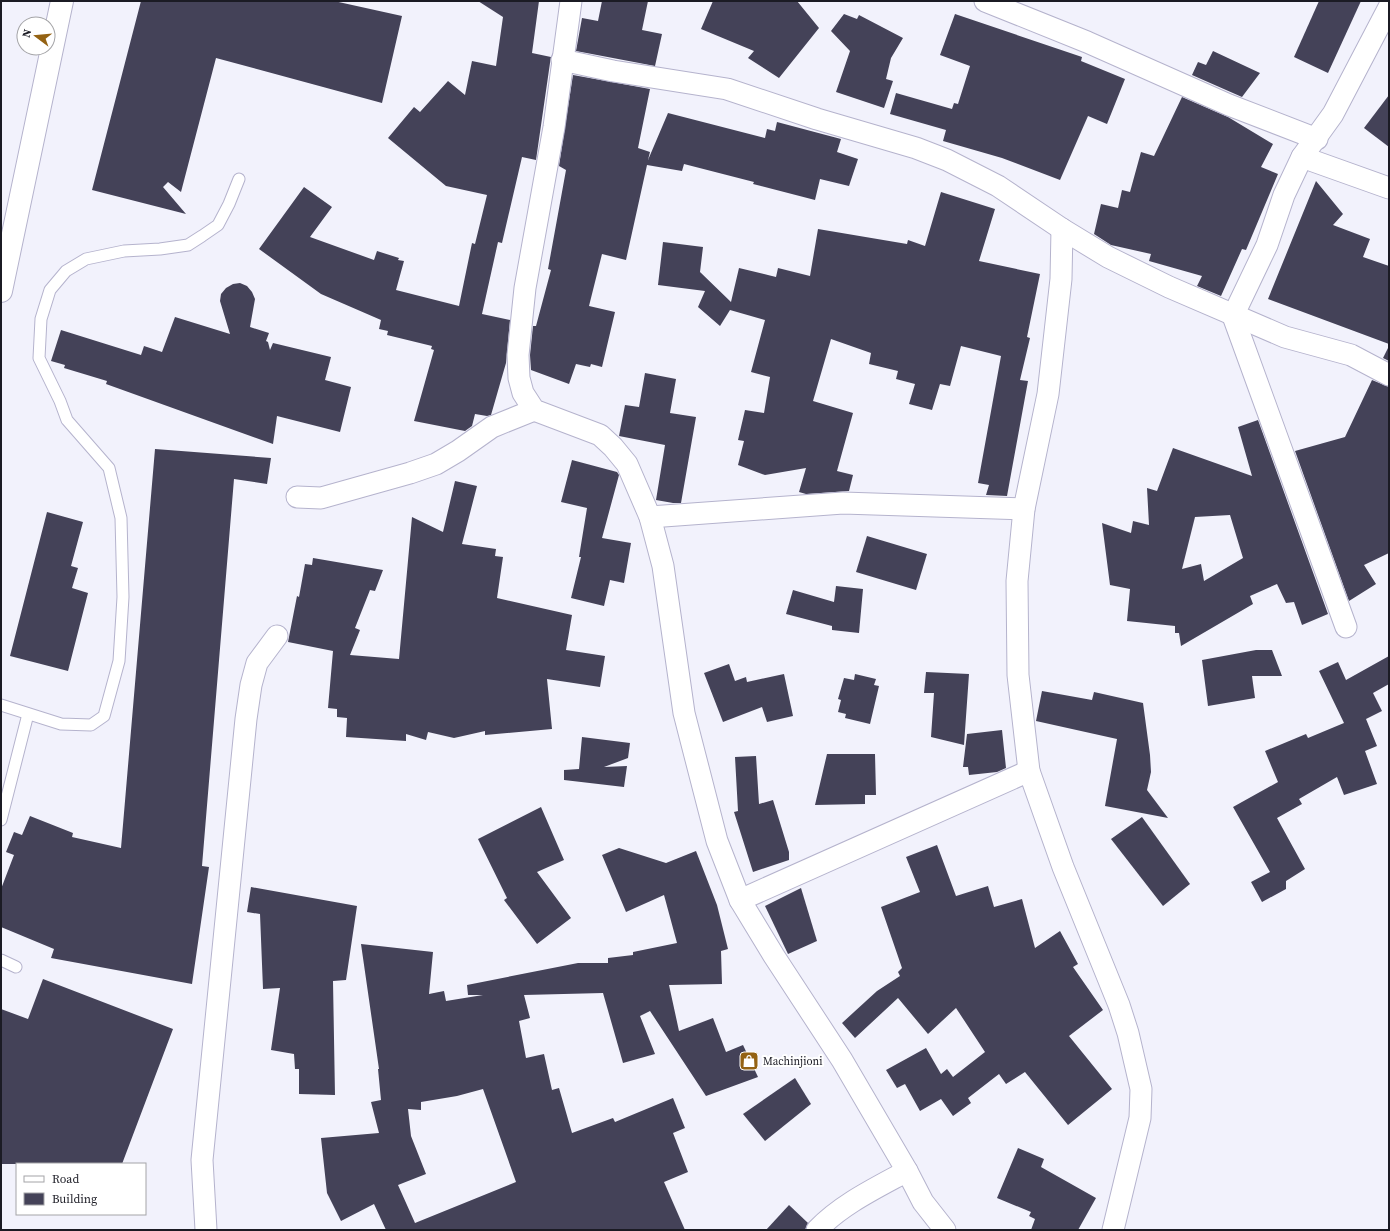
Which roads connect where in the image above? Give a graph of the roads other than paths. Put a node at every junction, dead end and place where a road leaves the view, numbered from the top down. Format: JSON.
{"nodes":[{"id":1,"x":62,"y":1,"type":"edge"},
{"id":2,"x":571,"y":1,"type":"edge"},
{"id":3,"x":995,"y":3,"type":"edge"},
{"id":4,"x":1389,"y":7,"type":"edge"},
{"id":5,"x":562,"y":60,"type":"junction"},
{"id":6,"x":1317,"y":139,"type":"junction"},
{"id":7,"x":1302,"y":157,"type":"junction"},
{"id":8,"x":239,"y":179,"type":"dead end"},
{"id":9,"x":1389,"y":188,"type":"edge"},
{"id":10,"x":1062,"y":229,"type":"junction"},
{"id":11,"x":1,"y":291,"type":"edge"},
{"id":12,"x":1233,"y":316,"type":"junction"},
{"id":13,"x":1389,"y":375,"type":"edge"},
{"id":14,"x":534,"y":410,"type":"junction"},
{"id":15,"x":297,"y":497,"type":"dead end"},
{"id":16,"x":1024,"y":509,"type":"junction"},
{"id":17,"x":650,"y":517,"type":"junction"},
{"id":18,"x":1346,"y":627,"type":"dead end"},
{"id":19,"x":277,"y":636,"type":"dead end"},
{"id":20,"x":1,"y":706,"type":"edge"},
{"id":21,"x":28,"y":714,"type":"junction"},
{"id":22,"x":1029,"y":771,"type":"junction"},
{"id":23,"x":1,"y":820,"type":"edge"},
{"id":24,"x":740,"y":900,"type":"junction"},
{"id":25,"x":1,"y":960,"type":"edge"},
{"id":26,"x":16,"y":967,"type":"dead end"},
{"id":27,"x":907,"y":1171,"type":"junction"},
{"id":28,"x":206,"y":1230,"type":"edge"},
{"id":29,"x":817,"y":1230,"type":"edge"},
{"id":30,"x":945,"y":1230,"type":"edge"},
{"id":31,"x":1113,"y":1230,"type":"edge"}],
"edges":[{"from":1,"to":11,"type":"street"},
{"from":2,"to":5,"type":"street"},
{"from":3,"to":6,"type":"street"},
{"from":4,"to":6,"type":"street"},
{"from":5,"to":10,"type":"street"},
{"from":5,"to":14,"type":"street"},
{"from":6,"to":7,"type":"street"},
{"from":7,"to":9,"type":"street"},
{"from":7,"to":12,"type":"street"},
{"from":8,"to":21,"type":"lane"},
{"from":10,"to":12,"type":"street"},
{"from":10,"to":16,"type":"street"},
{"from":12,"to":13,"type":"street"},
{"from":12,"to":18,"type":"street"},
{"from":14,"to":15,"type":"street"},
{"from":14,"to":17,"type":"street"},
{"from":16,"to":17,"type":"street"},
{"from":16,"to":22,"type":"street"},
{"from":17,"to":24,"type":"street"},
{"from":19,"to":28,"type":"street"},
{"from":20,"to":21,"type":"lane"},
{"from":21,"to":23,"type":"lane"},
{"from":22,"to":24,"type":"street"},
{"from":22,"to":31,"type":"street"},
{"from":24,"to":27,"type":"street"},
{"from":25,"to":26,"type":"lane"},
{"from":27,"to":29,"type":"street"},
{"from":27,"to":30,"type":"street"}]}
